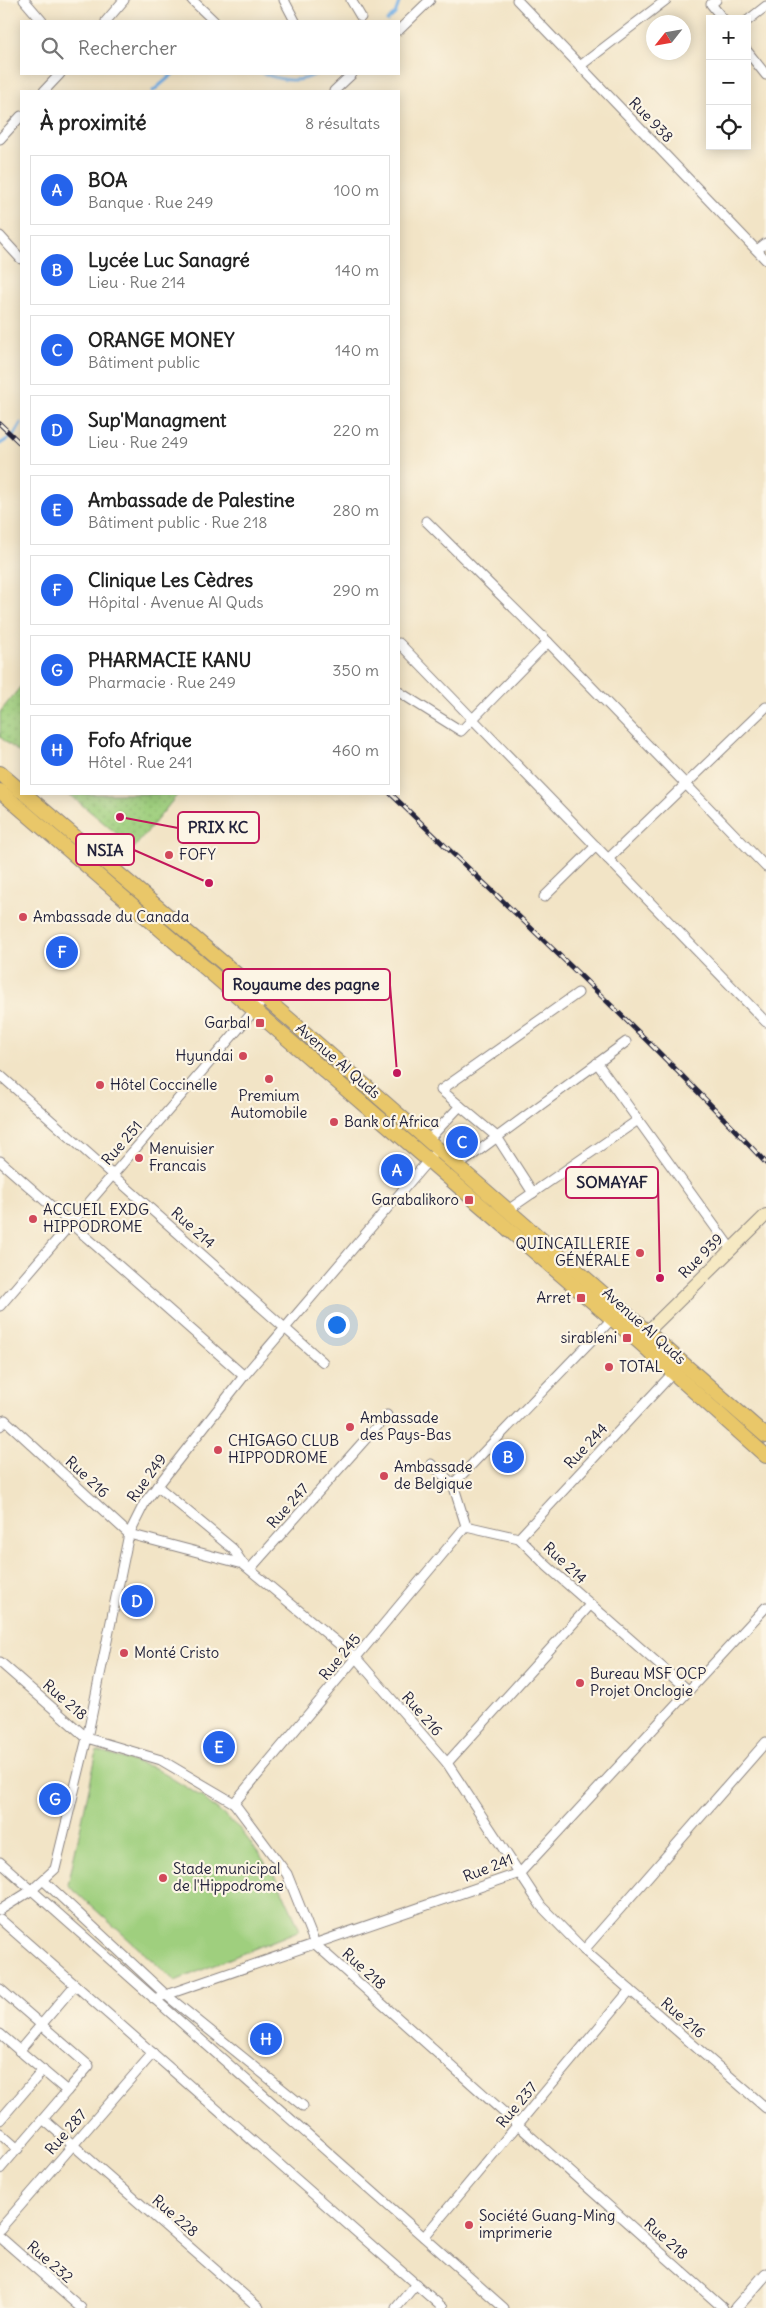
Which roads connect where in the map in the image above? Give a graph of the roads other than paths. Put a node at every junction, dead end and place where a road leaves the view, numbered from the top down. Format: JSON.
{"nodes":[{"id":1,"x":24,"y":0,"type":"edge"},
{"id":2,"x":123,"y":0,"type":"edge"},
{"id":3,"x":192,"y":0,"type":"edge"},
{"id":4,"x":284,"y":0,"type":"edge"},
{"id":5,"x":351,"y":0,"type":"edge"},
{"id":6,"x":430,"y":0,"type":"edge"},
{"id":7,"x":517,"y":0,"type":"edge"},
{"id":8,"x":666,"y":0,"type":"edge"},
{"id":9,"x":712,"y":1,"type":"edge"},
{"id":10,"x":766,"y":6,"type":"edge"},
{"id":11,"x":721,"y":15,"type":"edge"},
{"id":12,"x":361,"y":18,"type":"dead end"},
{"id":13,"x":751,"y":18,"type":"edge"},
{"id":14,"x":41,"y":20,"type":"edge"},
{"id":15,"x":107,"y":20,"type":"edge"},
{"id":16,"x":213,"y":20,"type":"edge"},
{"id":17,"x":294,"y":20,"type":"edge"},
{"id":18,"x":400,"y":29,"type":"edge"},
{"id":19,"x":751,"y":56,"type":"edge"},
{"id":20,"x":580,"y":66,"type":"junction"},
{"id":21,"x":59,"y":75,"type":"edge"},
{"id":22,"x":351,"y":75,"type":"edge"},
{"id":23,"x":766,"y":75,"type":"edge"},
{"id":24,"x":45,"y":90,"type":"edge"},
{"id":25,"x":335,"y":90,"type":"edge"},
{"id":26,"x":20,"y":117,"type":"edge"},
{"id":27,"x":0,"y":139,"type":"edge"},
{"id":28,"x":0,"y":236,"type":"edge"},
{"id":29,"x":766,"y":243,"type":"edge"},
{"id":30,"x":757,"y":250,"type":"junction"},
{"id":31,"x":20,"y":258,"type":"edge"},
{"id":32,"x":766,"y":260,"type":"edge"},
{"id":33,"x":426,"y":521,"type":"dead end"},
{"id":34,"x":548,"y":642,"type":"junction"},
{"id":35,"x":400,"y":644,"type":"edge"},
{"id":36,"x":400,"y":693,"type":"edge"},
{"id":37,"x":765,"y":709,"type":"edge"},
{"id":38,"x":472,"y":719,"type":"junction"},
{"id":39,"x":0,"y":773,"type":"edge"},
{"id":40,"x":686,"y":784,"type":"junction"},
{"id":41,"x":20,"y":790,"type":"edge"},
{"id":42,"x":0,"y":791,"type":"edge"},
{"id":43,"x":25,"y":795,"type":"edge"},
{"id":44,"x":596,"y":846,"type":"junction"},
{"id":45,"x":608,"y":859,"type":"junction"},
{"id":46,"x":766,"y":867,"type":"edge"},
{"id":47,"x":544,"y":897,"type":"dead end"},
{"id":48,"x":578,"y":993,"type":"dead end"},
{"id":49,"x":265,"y":998,"type":"junction"},
{"id":50,"x":254,"y":1010,"type":"junction"},
{"id":51,"x":766,"y":1022,"type":"edge"},
{"id":52,"x":626,"y":1042,"type":"dead end"},
{"id":53,"x":597,"y":1063,"type":"junction"},
{"id":54,"x":0,"y":1075,"type":"edge"},
{"id":55,"x":460,"y":1106,"type":"junction"},
{"id":56,"x":638,"y":1120,"type":"junction"},
{"id":57,"x":496,"y":1137,"type":"junction"},
{"id":58,"x":433,"y":1145,"type":"junction"},
{"id":59,"x":429,"y":1160,"type":"junction"},
{"id":60,"x":0,"y":1161,"type":"edge"},
{"id":61,"x":458,"y":1166,"type":"junction"},
{"id":62,"x":112,"y":1175,"type":"junction"},
{"id":63,"x":533,"y":1192,"type":"junction"},
{"id":64,"x":508,"y":1210,"type":"junction"},
{"id":65,"x":766,"y":1215,"type":"edge"},
{"id":66,"x":71,"y":1223,"type":"junction"},
{"id":67,"x":731,"y":1250,"type":"junction"},
{"id":68,"x":0,"y":1306,"type":"edge"},
{"id":69,"x":612,"y":1319,"type":"junction"},
{"id":70,"x":285,"y":1328,"type":"junction"},
{"id":71,"x":643,"y":1337,"type":"junction"},
{"id":72,"x":323,"y":1362,"type":"dead end"},
{"id":73,"x":672,"y":1373,"type":"junction"},
{"id":74,"x":244,"y":1376,"type":"junction"},
{"id":75,"x":387,"y":1416,"type":"dead end"},
{"id":76,"x":0,"y":1426,"type":"edge"},
{"id":77,"x":766,"y":1436,"type":"edge"},
{"id":78,"x":766,"y":1456,"type":"edge"},
{"id":79,"x":431,"y":1464,"type":"dead end"},
{"id":80,"x":454,"y":1484,"type":"junction"},
{"id":81,"x":157,"y":1486,"type":"junction"},
{"id":82,"x":466,"y":1526,"type":"junction"},
{"id":83,"x":129,"y":1534,"type":"junction"},
{"id":84,"x":519,"y":1538,"type":"junction"},
{"id":85,"x":247,"y":1567,"type":"junction"},
{"id":86,"x":590,"y":1604,"type":"junction"},
{"id":87,"x":766,"y":1607,"type":"edge"},
{"id":88,"x":357,"y":1658,"type":"junction"},
{"id":89,"x":0,"y":1662,"type":"edge"},
{"id":90,"x":689,"y":1691,"type":"junction"},
{"id":91,"x":87,"y":1738,"type":"junction"},
{"id":92,"x":766,"y":1742,"type":"edge"},
{"id":93,"x":447,"y":1763,"type":"junction"},
{"id":94,"x":234,"y":1804,"type":"junction"},
{"id":95,"x":0,"y":1862,"type":"edge"},
{"id":96,"x":520,"y":1873,"type":"junction"},
{"id":97,"x":44,"y":1881,"type":"junction"},
{"id":98,"x":32,"y":1890,"type":"junction"},
{"id":99,"x":0,"y":1910,"type":"edge"},
{"id":100,"x":0,"y":1918,"type":"edge"},
{"id":101,"x":315,"y":1944,"type":"junction"},
{"id":102,"x":584,"y":1950,"type":"junction"},
{"id":103,"x":75,"y":1985,"type":"junction"},
{"id":104,"x":0,"y":1989,"type":"edge"},
{"id":105,"x":630,"y":1990,"type":"junction"},
{"id":106,"x":165,"y":1994,"type":"junction"},
{"id":107,"x":154,"y":1999,"type":"junction"},
{"id":108,"x":42,"y":2024,"type":"junction"},
{"id":109,"x":0,"y":2034,"type":"edge"},
{"id":110,"x":19,"y":2051,"type":"junction"},
{"id":111,"x":153,"y":2053,"type":"junction"},
{"id":112,"x":42,"y":2070,"type":"junction"},
{"id":113,"x":67,"y":2091,"type":"junction"},
{"id":114,"x":303,"y":2106,"type":"dead end"},
{"id":115,"x":766,"y":2108,"type":"edge"},
{"id":116,"x":43,"y":2119,"type":"junction"},
{"id":117,"x":0,"y":2120,"type":"edge"},
{"id":118,"x":518,"y":2126,"type":"junction"},
{"id":119,"x":0,"y":2133,"type":"edge"},
{"id":120,"x":73,"y":2145,"type":"junction"},
{"id":121,"x":18,"y":2149,"type":"junction"},
{"id":122,"x":0,"y":2169,"type":"edge"},
{"id":123,"x":0,"y":2229,"type":"edge"},
{"id":124,"x":0,"y":2237,"type":"edge"},
{"id":125,"x":424,"y":2237,"type":"junction"},
{"id":126,"x":766,"y":2274,"type":"edge"},
{"id":127,"x":416,"y":2284,"type":"junction"},
{"id":128,"x":255,"y":2307,"type":"edge"},
{"id":129,"x":81,"y":2308,"type":"edge"},
{"id":130,"x":396,"y":2308,"type":"edge"},
{"id":131,"x":443,"y":2308,"type":"edge"},
{"id":132,"x":504,"y":2308,"type":"edge"},
{"id":133,"x":723,"y":2308,"type":"edge"},
{"id":134,"x":736,"y":2308,"type":"edge"}],
"edges":[{"from":1,"to":14,"type":"street"},
{"from":2,"to":15,"type":"street"},
{"from":3,"to":16,"type":"street"},
{"from":4,"to":17,"type":"street"},
{"from":5,"to":12,"type":"street"},
{"from":6,"to":18,"type":"street"},
{"from":7,"to":20,"type":"street","name":"Rue 938"},
{"from":8,"to":20,"type":"street"},
{"from":9,"to":11,"type":"street"},
{"from":10,"to":13,"type":"street"},
{"from":19,"to":23,"type":"street"},
{"from":20,"to":30,"type":"street","name":"Rue 938"},
{"from":21,"to":24,"type":"street"},
{"from":22,"to":25,"type":"street"},
{"from":26,"to":27,"type":"street"},
{"from":28,"to":31,"type":"street"},
{"from":29,"to":30,"type":"street"},
{"from":30,"to":32,"type":"street","name":"Rue 938"},
{"from":33,"to":34,"type":"street"},
{"from":34,"to":38,"type":"street"},
{"from":34,"to":40,"type":"street"},
{"from":35,"to":38,"type":"street"},
{"from":36,"to":38,"type":"street"},
{"from":37,"to":40,"type":"street"},
{"from":38,"to":44,"type":"street"},
{"from":39,"to":41,"type":"main road"},
{"from":40,"to":45,"type":"street"},
{"from":40,"to":46,"type":"street"},
{"from":42,"to":50,"type":"main road","name":"Avenue Al Quds"},
{"from":43,"to":49,"type":"main road","name":"Avenue Al Quds"},
{"from":44,"to":45,"type":"street"},
{"from":44,"to":47,"type":"street"},
{"from":45,"to":51,"type":"street"},
{"from":48,"to":55,"type":"street"},
{"from":49,"to":50,"type":"street","name":"Rue 251"},
{"from":49,"to":58,"type":"main road","name":"Avenue Al Quds"},
{"from":50,"to":59,"type":"main road","name":"Avenue Al Quds"},
{"from":50,"to":62,"type":"street","name":"Rue 251"},
{"from":52,"to":53,"type":"street"},
{"from":53,"to":56,"type":"street"},
{"from":53,"to":57,"type":"street"},
{"from":54,"to":62,"type":"street","name":"Rue 214"},
{"from":55,"to":57,"type":"street"},
{"from":55,"to":58,"type":"street","name":"Rue 249"},
{"from":56,"to":63,"type":"street"},
{"from":56,"to":67,"type":"street"},
{"from":57,"to":61,"type":"street"},
{"from":57,"to":63,"type":"street"},
{"from":58,"to":59,"type":"street","name":"Rue 249"},
{"from":58,"to":61,"type":"main road","name":"Avenue Al Quds"},
{"from":59,"to":69,"type":"main road","name":"Avenue Al Quds"},
{"from":59,"to":70,"type":"street","name":"Rue 249"},
{"from":60,"to":66,"type":"street"},
{"from":61,"to":64,"type":"main road","name":"Avenue Al Quds"},
{"from":62,"to":66,"type":"street","name":"Rue 251"},
{"from":62,"to":70,"type":"street","name":"Rue 214"},
{"from":63,"to":64,"type":"street"},
{"from":64,"to":71,"type":"main road","name":"Avenue Al Quds"},
{"from":65,"to":67,"type":"main road","name":"Rue 939"},
{"from":66,"to":68,"type":"street","name":"Rue 251"},
{"from":66,"to":74,"type":"street"},
{"from":67,"to":71,"type":"main road","name":"Rue 939"},
{"from":69,"to":71,"type":"main road","name":"Avenue Al Quds"},
{"from":69,"to":80,"type":"street"},
{"from":70,"to":72,"type":"street","name":"Rue 214"},
{"from":70,"to":74,"type":"street","name":"Rue 249"},
{"from":71,"to":73,"type":"main road","name":"Avenue Al Quds"},
{"from":71,"to":77,"type":"main road","name":"Avenue Al Quds"},
{"from":73,"to":78,"type":"main road","name":"Avenue Al Quds"},
{"from":73,"to":84,"type":"street","name":"Rue 244"},
{"from":74,"to":81,"type":"street","name":"Rue 249"},
{"from":75,"to":85,"type":"street","name":"Rue 247"},
{"from":76,"to":83,"type":"street","name":"Rue 216"},
{"from":79,"to":80,"type":"street"},
{"from":80,"to":82,"type":"street"},
{"from":81,"to":83,"type":"street","name":"Rue 249"},
{"from":81,"to":85,"type":"street"},
{"from":82,"to":84,"type":"street"},
{"from":82,"to":88,"type":"street","name":"Rue 245"},
{"from":83,"to":85,"type":"street","name":"Rue 216"},
{"from":83,"to":91,"type":"street","name":"Rue 249"},
{"from":84,"to":86,"type":"street","name":"Rue 214"},
{"from":85,"to":88,"type":"street","name":"Rue 216"},
{"from":86,"to":90,"type":"street","name":"Rue 214"},
{"from":86,"to":93,"type":"street"},
{"from":87,"to":90,"type":"street","name":"Rue 241"},
{"from":88,"to":93,"type":"street","name":"Rue 216"},
{"from":88,"to":94,"type":"street","name":"Rue 245"},
{"from":89,"to":91,"type":"street","name":"Rue 218"},
{"from":90,"to":96,"type":"street","name":"Rue 241"},
{"from":91,"to":94,"type":"street","name":"Rue 218"},
{"from":91,"to":97,"type":"street","name":"Rue 249"},
{"from":92,"to":102,"type":"street"},
{"from":93,"to":96,"type":"street","name":"Rue 216"},
{"from":94,"to":101,"type":"street","name":"Rue 218"},
{"from":95,"to":98,"type":"street"},
{"from":96,"to":101,"type":"street","name":"Rue 241"},
{"from":96,"to":102,"type":"street","name":"Rue 216"},
{"from":97,"to":98,"type":"street","name":"Rue 249"},
{"from":97,"to":106,"type":"street"},
{"from":98,"to":99,"type":"street","name":"Rue 249"},
{"from":98,"to":107,"type":"street"},
{"from":100,"to":103,"type":"street"},
{"from":101,"to":106,"type":"street","name":"Rue 241"},
{"from":101,"to":118,"type":"street","name":"Rue 218"},
{"from":102,"to":105,"type":"street","name":"Rue 216"},
{"from":103,"to":108,"type":"street"},
{"from":103,"to":111,"type":"street"},
{"from":104,"to":108,"type":"street"},
{"from":105,"to":115,"type":"street","name":"Rue 216"},
{"from":105,"to":118,"type":"street","name":"Rue 237"},
{"from":106,"to":107,"type":"street","name":"Rue 241"},
{"from":106,"to":114,"type":"street"},
{"from":107,"to":125,"type":"street"},
{"from":108,"to":110,"type":"street"},
{"from":108,"to":113,"type":"street"},
{"from":109,"to":110,"type":"street"},
{"from":110,"to":112,"type":"street"},
{"from":111,"to":120,"type":"street","name":"Rue 287"},
{"from":111,"to":127,"type":"street"},
{"from":112,"to":113,"type":"street"},
{"from":112,"to":117,"type":"street"},
{"from":113,"to":116,"type":"street"},
{"from":116,"to":120,"type":"street","name":"Rue 228"},
{"from":116,"to":121,"type":"street"},
{"from":118,"to":125,"type":"street","name":"Rue 237"},
{"from":118,"to":133,"type":"street","name":"Rue 218"},
{"from":119,"to":121,"type":"street"},
{"from":120,"to":123,"type":"street","name":"Rue 287"},
{"from":120,"to":128,"type":"street","name":"Rue 228"},
{"from":121,"to":122,"type":"street"},
{"from":124,"to":129,"type":"street","name":"Rue 232"},
{"from":125,"to":132,"type":"street"},
{"from":126,"to":134,"type":"street"},
{"from":127,"to":130,"type":"street"},
{"from":127,"to":131,"type":"street"}]}
